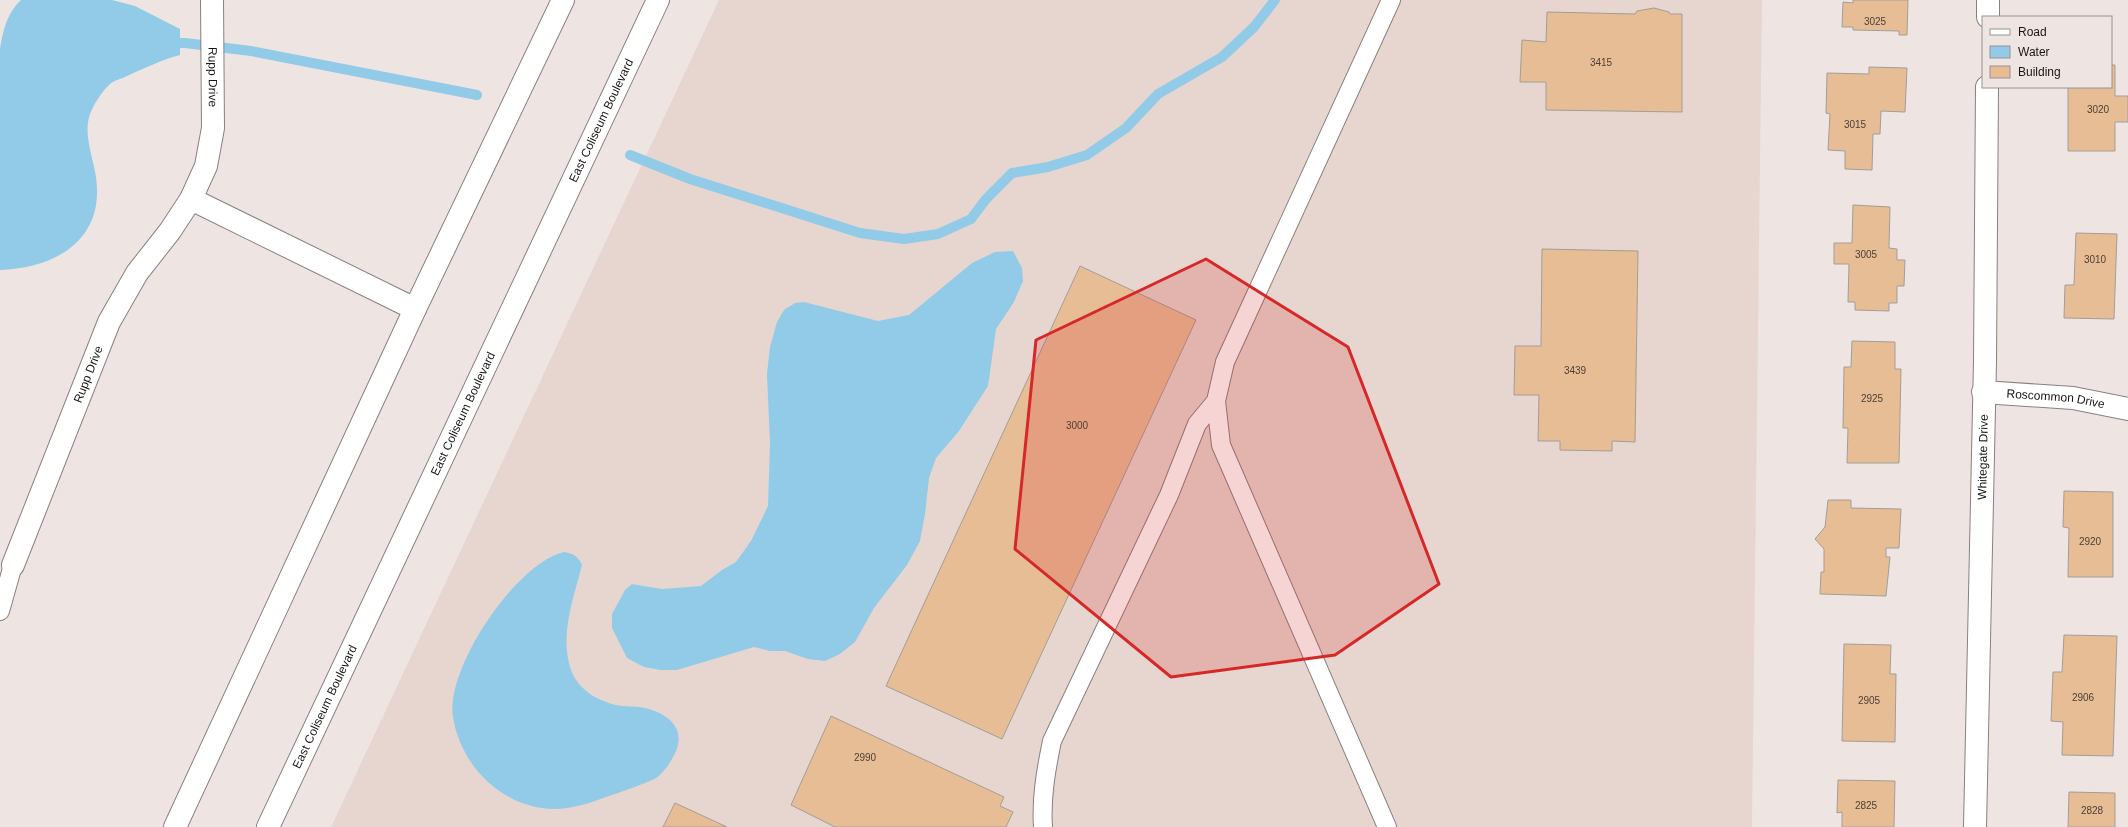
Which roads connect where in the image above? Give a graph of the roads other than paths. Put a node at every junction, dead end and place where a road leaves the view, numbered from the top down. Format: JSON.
{"nodes":[{"id":1,"x":563,"y":0,"type":"edge"},
{"id":2,"x":658,"y":0,"type":"edge"},
{"id":3,"x":1392,"y":0,"type":"edge"},
{"id":4,"x":1988,"y":0,"type":"edge"},
{"id":5,"x":212,"y":5,"type":"edge"},
{"id":6,"x":1988,"y":16,"type":"edge"},
{"id":7,"x":1987,"y":88,"type":"edge"},
{"id":8,"x":191,"y":199,"type":"junction"},
{"id":9,"x":415,"y":309,"type":"junction"},
{"id":10,"x":1983,"y":392,"type":"junction"},
{"id":11,"x":1216,"y":401,"type":"junction"},
{"id":12,"x":2128,"y":409,"type":"edge"},
{"id":13,"x":13,"y":565,"type":"joint"},
{"id":14,"x":0,"y":610,"type":"edge"},
{"id":15,"x":175,"y":827,"type":"edge"},
{"id":16,"x":268,"y":827,"type":"edge"},
{"id":17,"x":1043,"y":827,"type":"edge"},
{"id":18,"x":1387,"y":827,"type":"edge"},
{"id":19,"x":1975,"y":827,"type":"edge"}],
"edges":[{"from":1,"to":9,"type":"main road"},
{"from":2,"to":16,"type":"main road","name":"East Coliseum Boulevard"},
{"from":3,"to":11,"type":"lane"},
{"from":4,"to":6,"type":"main road"},
{"from":5,"to":8,"type":"main road","name":"Rupp Drive"},
{"from":7,"to":10,"type":"main road","name":"Whitegate Drive"},
{"from":8,"to":9,"type":"main road"},
{"from":8,"to":13,"type":"main road","name":"Rupp Drive"},
{"from":9,"to":15,"type":"main road"},
{"from":10,"to":12,"type":"main road","name":"Roscommon Drive"},
{"from":10,"to":19,"type":"main road","name":"Whitegate Drive"},
{"from":11,"to":17,"type":"lane"},
{"from":11,"to":18,"type":"lane"},
{"from":13,"to":14,"type":"lane"}]}
